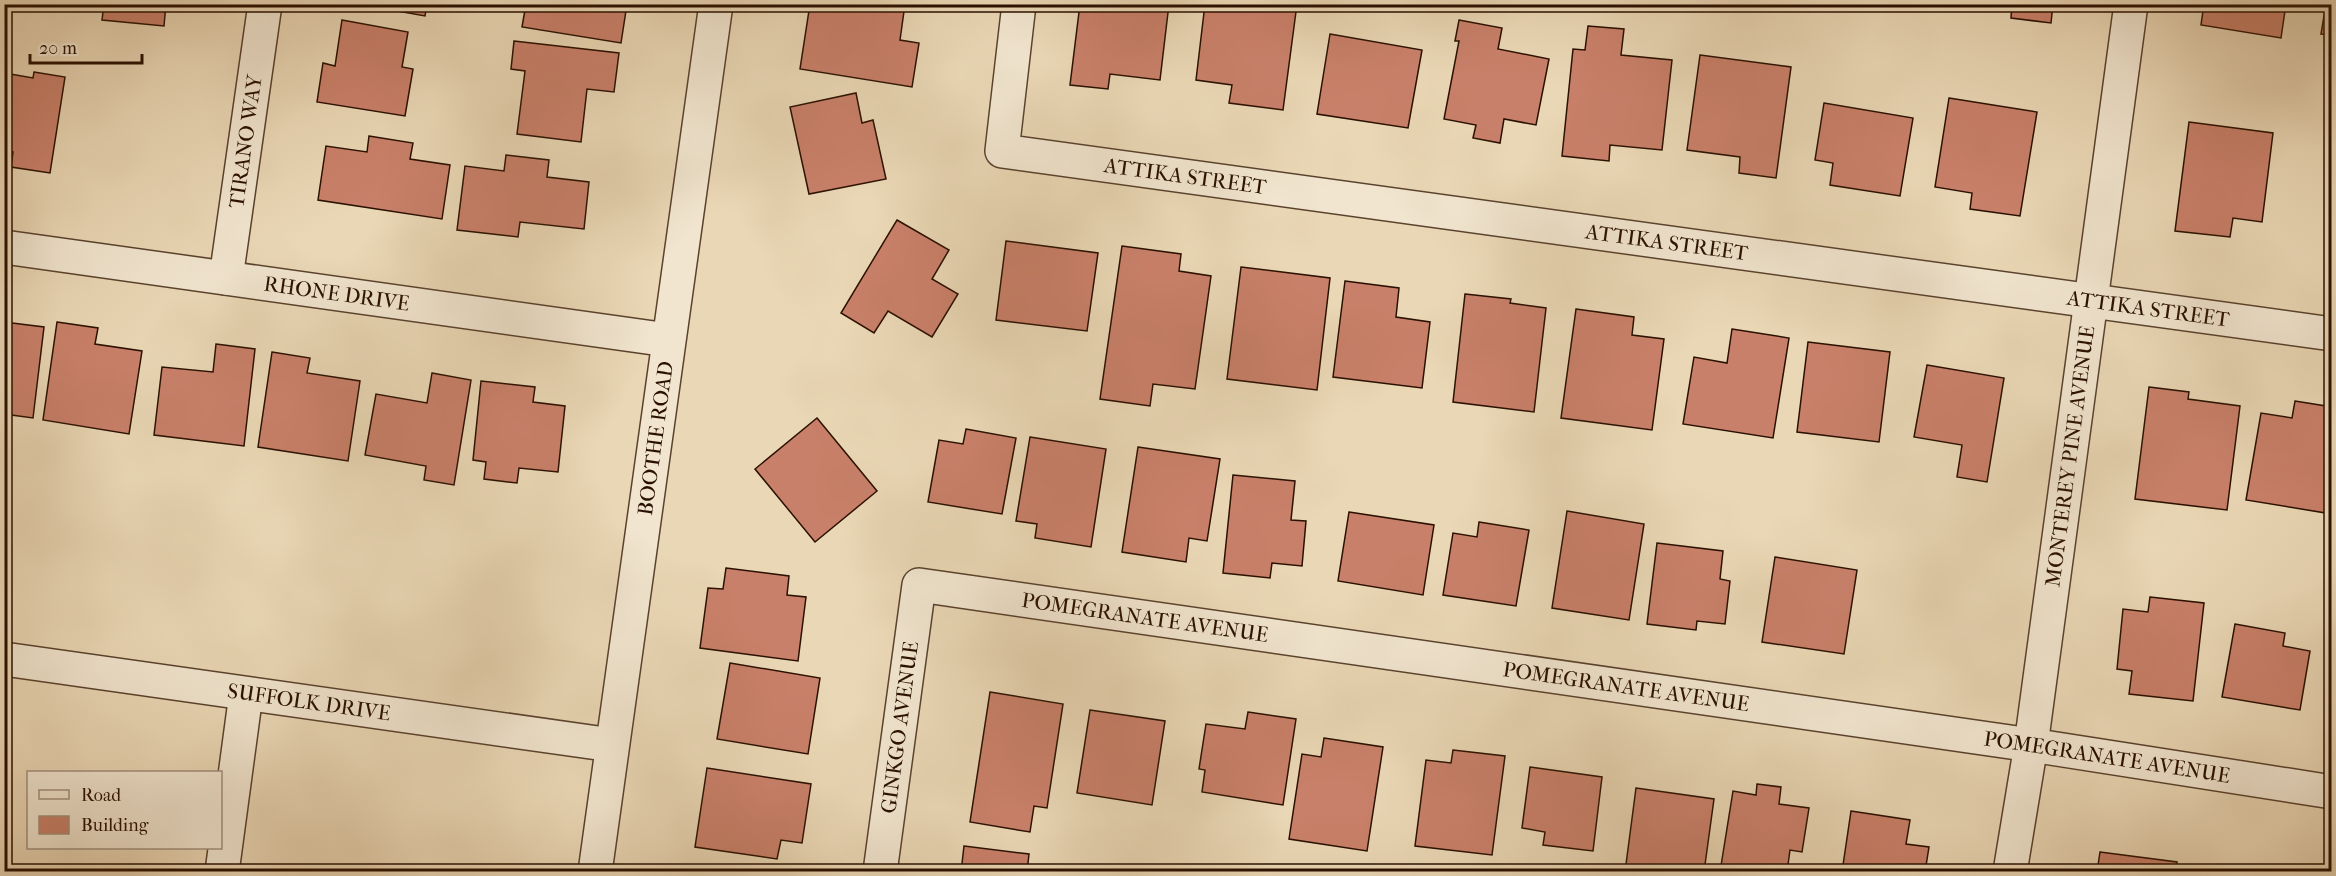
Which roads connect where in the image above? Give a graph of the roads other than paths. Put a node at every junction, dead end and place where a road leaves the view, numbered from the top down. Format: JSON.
{"nodes":[{"id":1,"x":265,"y":4,"type":"edge"},
{"id":2,"x":716,"y":4,"type":"edge"},
{"id":3,"x":1019,"y":4,"type":"edge"},
{"id":4,"x":2131,"y":4,"type":"edge"},
{"id":5,"x":4,"y":246,"type":"edge"},
{"id":6,"x":226,"y":278,"type":"junction"},
{"id":7,"x":2091,"y":301,"type":"junction"},
{"id":8,"x":2331,"y":334,"type":"edge"},
{"id":9,"x":668,"y":340,"type":"junction"},
{"id":10,"x":919,"y":585,"type":"joint"},
{"id":11,"x":4,"y":659,"type":"edge"},
{"id":12,"x":246,"y":693,"type":"junction"},
{"id":13,"x":612,"y":745,"type":"junction"},
{"id":14,"x":2031,"y":745,"type":"junction"},
{"id":15,"x":2331,"y":792,"type":"edge"},
{"id":16,"x":222,"y":872,"type":"edge"},
{"id":17,"x":595,"y":872,"type":"edge"},
{"id":18,"x":880,"y":872,"type":"edge"},
{"id":19,"x":2010,"y":872,"type":"edge"}],
"edges":[{"from":1,"to":6,"type":"street","name":"TIRANO WAY"},
{"from":2,"to":9,"type":"street","name":"BOOTHE ROAD"},
{"from":3,"to":7,"type":"street","name":"ATTIKA STREET"},
{"from":4,"to":7,"type":"street","name":"MONTEREY PINE AVENUE"},
{"from":5,"to":6,"type":"street","name":"RHONE DRIVE"},
{"from":6,"to":9,"type":"street","name":"RHONE DRIVE"},
{"from":7,"to":8,"type":"street","name":"ATTIKA STREET"},
{"from":7,"to":14,"type":"street","name":"MONTEREY PINE AVENUE"},
{"from":9,"to":13,"type":"street","name":"BOOTHE ROAD"},
{"from":10,"to":14,"type":"street","name":"POMEGRANATE AVENUE"},
{"from":10,"to":18,"type":"street","name":"GINKGO AVENUE"},
{"from":11,"to":12,"type":"street","name":"SUFFOLK DRIVE"},
{"from":12,"to":13,"type":"street","name":"SUFFOLK DRIVE"},
{"from":12,"to":16,"type":"street"},
{"from":13,"to":17,"type":"street","name":"BOOTHE ROAD"},
{"from":14,"to":15,"type":"street","name":"POMEGRANATE AVENUE"},
{"from":14,"to":19,"type":"street","name":"MONTEREY PINE AVENUE"}]}
